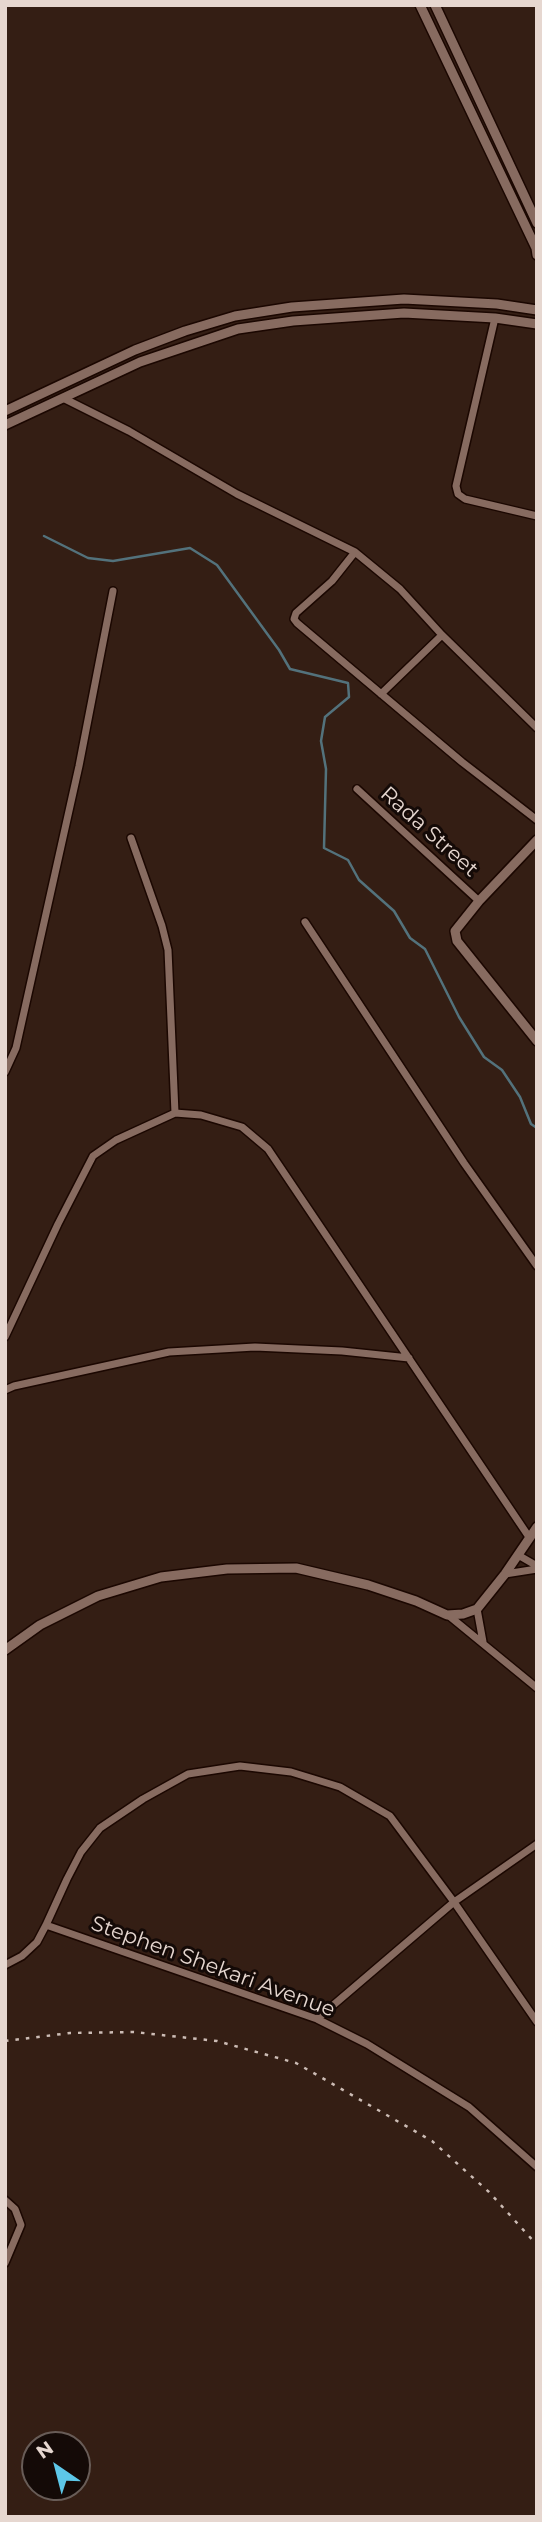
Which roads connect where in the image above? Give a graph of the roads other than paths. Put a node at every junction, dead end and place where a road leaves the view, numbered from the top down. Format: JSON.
{"nodes":[{"id":1,"x":420,"y":5,"type":"edge"},
{"id":2,"x":435,"y":5,"type":"edge"},
{"id":3,"x":537,"y":223,"type":"edge"},
{"id":4,"x":537,"y":256,"type":"edge"},
{"id":5,"x":536,"y":307,"type":"edge"},
{"id":6,"x":495,"y":318,"type":"junction"},
{"id":7,"x":535,"y":324,"type":"edge"},
{"id":8,"x":65,"y":399,"type":"junction"},
{"id":9,"x":8,"y":410,"type":"edge"},
{"id":10,"x":5,"y":425,"type":"edge"},
{"id":11,"x":537,"y":516,"type":"edge"},
{"id":12,"x":355,"y":552,"type":"junction"},
{"id":13,"x":113,"y":591,"type":"dead end"},
{"id":14,"x":442,"y":635,"type":"junction"},
{"id":15,"x":381,"y":695,"type":"junction"},
{"id":16,"x":537,"y":728,"type":"edge"},
{"id":17,"x":356,"y":789,"type":"dead end"},
{"id":18,"x":537,"y":820,"type":"edge"},
{"id":19,"x":131,"y":838,"type":"dead end"},
{"id":20,"x":537,"y":840,"type":"edge"},
{"id":21,"x":479,"y":901,"type":"junction"},
{"id":22,"x":305,"y":922,"type":"dead end"},
{"id":23,"x":537,"y":1041,"type":"edge"},
{"id":24,"x":5,"y":1072,"type":"edge"},
{"id":25,"x":175,"y":1113,"type":"junction"},
{"id":26,"x":537,"y":1266,"type":"edge"},
{"id":27,"x":5,"y":1337,"type":"edge"},
{"id":28,"x":409,"y":1358,"type":"junction"},
{"id":29,"x":5,"y":1381,"type":"edge"},
{"id":30,"x":14,"y":1385,"type":"junction"},
{"id":31,"x":5,"y":1390,"type":"edge"},
{"id":32,"x":537,"y":1527,"type":"edge"},
{"id":33,"x":529,"y":1537,"type":"junction"},
{"id":34,"x":517,"y":1555,"type":"junction"},
{"id":35,"x":537,"y":1567,"type":"edge"},
{"id":36,"x":505,"y":1574,"type":"junction"},
{"id":37,"x":477,"y":1609,"type":"junction"},
{"id":38,"x":447,"y":1615,"type":"junction"},
{"id":39,"x":483,"y":1642,"type":"junction"},
{"id":40,"x":5,"y":1650,"type":"edge"},
{"id":41,"x":537,"y":1688,"type":"edge"},
{"id":42,"x":537,"y":1844,"type":"edge"},
{"id":43,"x":454,"y":1902,"type":"junction"},
{"id":44,"x":46,"y":1925,"type":"junction"},
{"id":45,"x":5,"y":1965,"type":"edge"},
{"id":46,"x":317,"y":2019,"type":"junction"},
{"id":47,"x":537,"y":2022,"type":"edge"},
{"id":48,"x":537,"y":2167,"type":"edge"},
{"id":49,"x":5,"y":2200,"type":"edge"},
{"id":50,"x":5,"y":2263,"type":"edge"}],
"edges":[{"from":1,"to":4,"type":"street"},
{"from":2,"to":3,"type":"street"},
{"from":5,"to":7,"type":"street"},
{"from":5,"to":9,"type":"street"},
{"from":6,"to":7,"type":"street"},
{"from":6,"to":8,"type":"street"},
{"from":6,"to":11,"type":"street"},
{"from":8,"to":10,"type":"street"},
{"from":8,"to":12,"type":"street"},
{"from":12,"to":14,"type":"street"},
{"from":12,"to":15,"type":"street"},
{"from":13,"to":24,"type":"street"},
{"from":14,"to":15,"type":"street"},
{"from":14,"to":16,"type":"street"},
{"from":15,"to":18,"type":"street"},
{"from":17,"to":21,"type":"street","name":"Rada Street"},
{"from":19,"to":25,"type":"street"},
{"from":20,"to":21,"type":"street"},
{"from":21,"to":23,"type":"street"},
{"from":22,"to":26,"type":"street"},
{"from":25,"to":27,"type":"street"},
{"from":25,"to":28,"type":"street"},
{"from":28,"to":30,"type":"street"},
{"from":28,"to":33,"type":"street"},
{"from":29,"to":30,"type":"street"},
{"from":30,"to":31,"type":"street"},
{"from":32,"to":33,"type":"street"},
{"from":33,"to":34,"type":"street"},
{"from":34,"to":35,"type":"street"},
{"from":34,"to":36,"type":"street"},
{"from":35,"to":36,"type":"street"},
{"from":36,"to":37,"type":"street"},
{"from":37,"to":38,"type":"street"},
{"from":37,"to":39,"type":"street"},
{"from":38,"to":39,"type":"street"},
{"from":38,"to":40,"type":"street"},
{"from":39,"to":41,"type":"street"},
{"from":42,"to":43,"type":"street"},
{"from":43,"to":44,"type":"street"},
{"from":43,"to":46,"type":"street"},
{"from":43,"to":47,"type":"street"},
{"from":44,"to":45,"type":"street"},
{"from":44,"to":46,"type":"street","name":"Stephen Shekari Avenue"},
{"from":46,"to":48,"type":"street","name":"Stephen Shekari Avenue"},
{"from":49,"to":50,"type":"street"}]}
